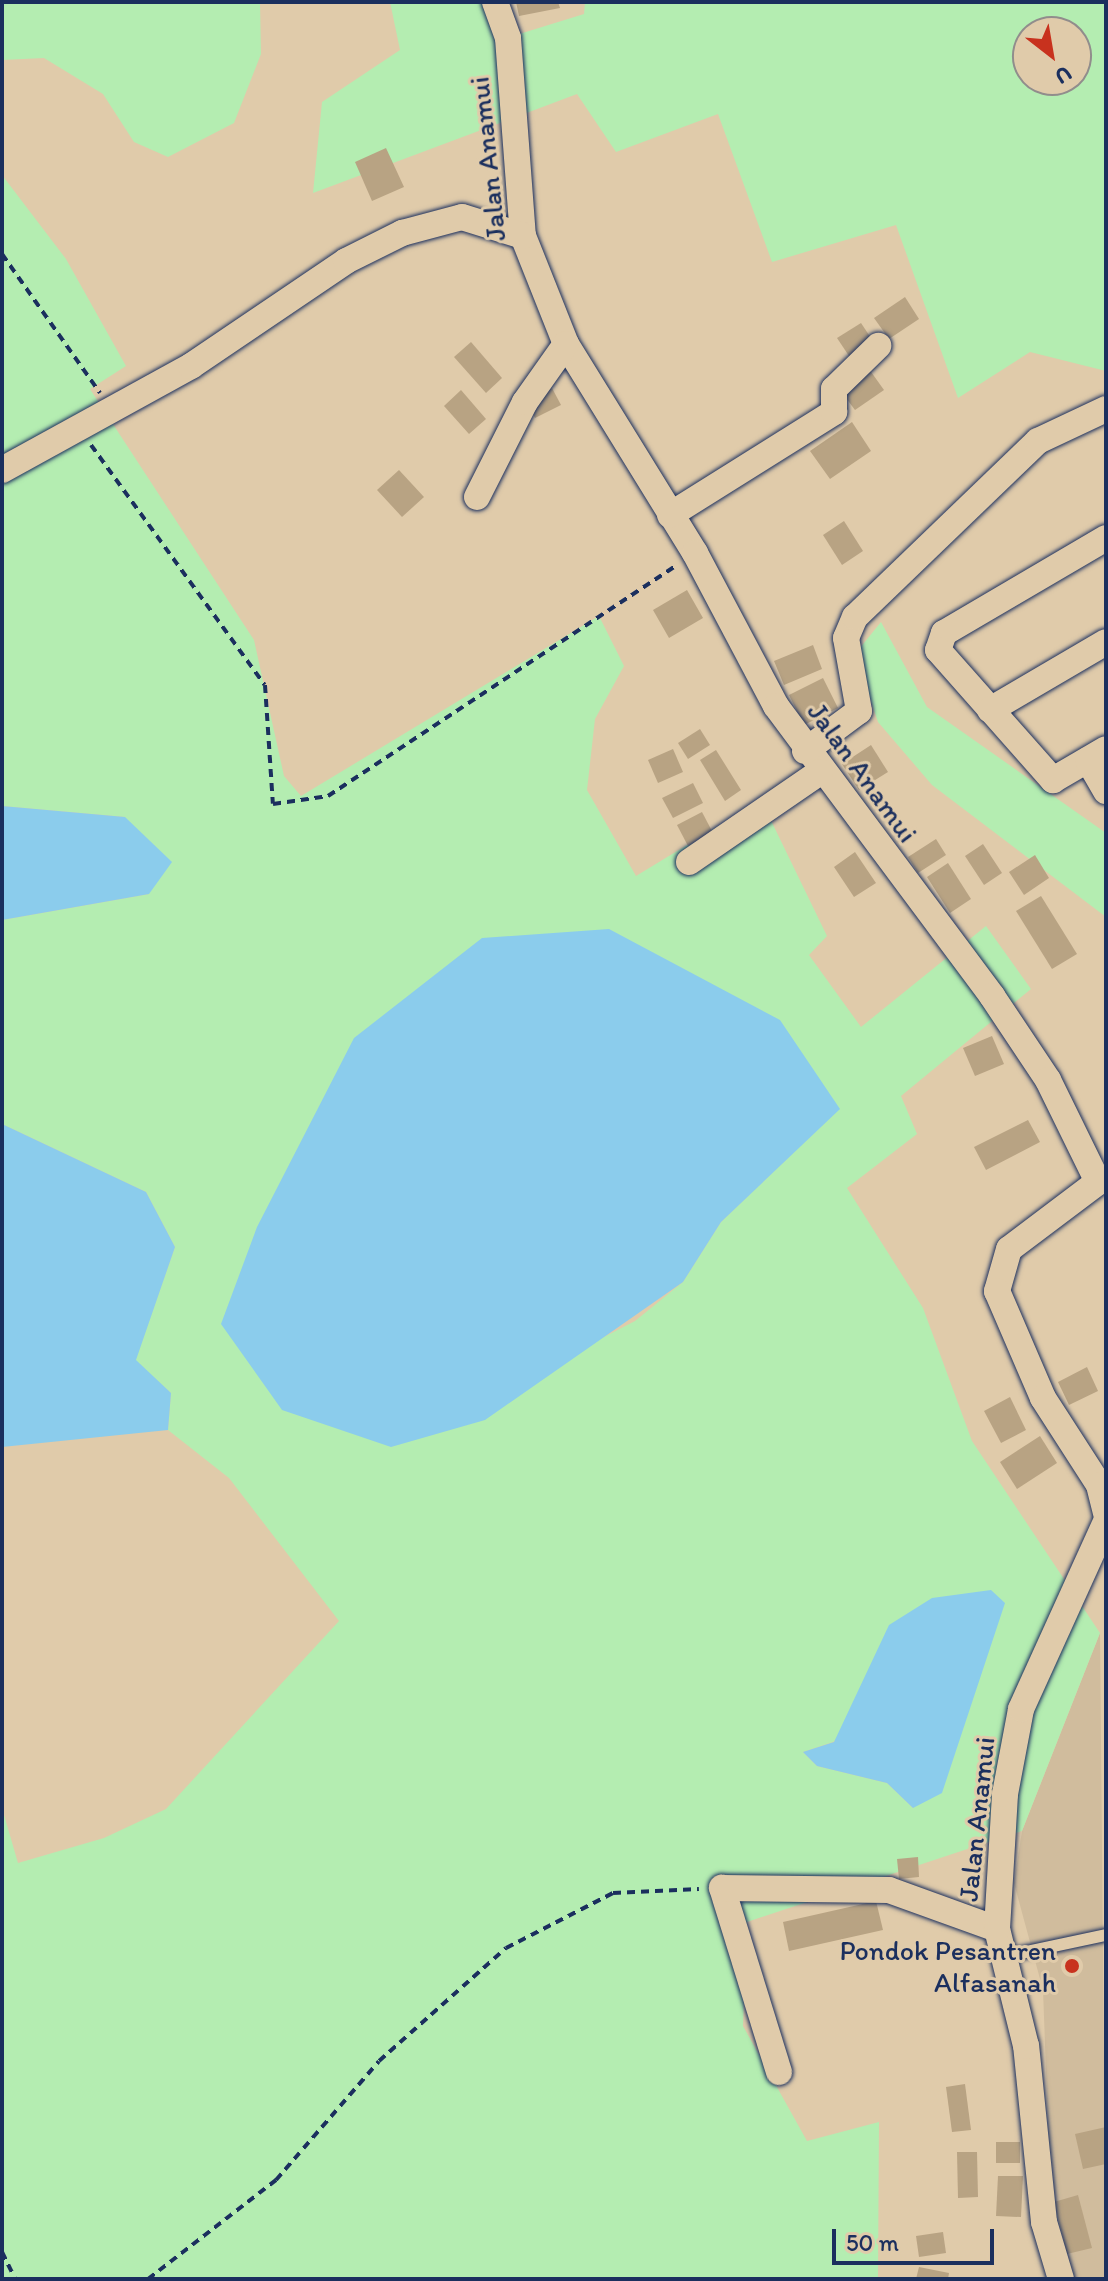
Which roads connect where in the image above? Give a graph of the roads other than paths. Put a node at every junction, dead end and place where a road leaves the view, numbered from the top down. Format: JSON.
{"nodes":[{"id":1,"x":495,"y":2,"type":"edge"},
{"id":2,"x":523,"y":236,"type":"junction"},
{"id":3,"x":566,"y":344,"type":"junction"},
{"id":4,"x":878,"y":346,"type":"dead end"},
{"id":5,"x":1106,"y":409,"type":"edge"},
{"id":6,"x":2,"y":470,"type":"edge"},
{"id":7,"x":477,"y":497,"type":"dead end"},
{"id":8,"x":670,"y":515,"type":"junction"},
{"id":9,"x":1106,"y":538,"type":"edge"},
{"id":10,"x":1106,"y":642,"type":"edge"},
{"id":11,"x":990,"y":710,"type":"junction"},
{"id":12,"x":1097,"y":754,"type":"edge"},
{"id":13,"x":813,"y":762,"type":"junction"},
{"id":14,"x":1106,"y":791,"type":"edge"},
{"id":15,"x":689,"y":862,"type":"dead end"},
{"id":16,"x":1102,"y":1182,"type":"edge"},
{"id":17,"x":1105,"y":1529,"type":"edge"},
{"id":18,"x":997,"y":1929,"type":"junction"},
{"id":19,"x":1106,"y":1935,"type":"edge"},
{"id":20,"x":1007,"y":1956,"type":"junction"},
{"id":21,"x":779,"y":2072,"type":"dead end"},
{"id":22,"x":1061,"y":2279,"type":"edge"}],
"edges":[{"from":1,"to":2,"type":"street","name":"Jalan Anamui"},
{"from":2,"to":3,"type":"street","name":"Jalan Anamui"},
{"from":2,"to":6,"type":"street"},
{"from":3,"to":7,"type":"street"},
{"from":3,"to":8,"type":"street","name":"Jalan Anamui"},
{"from":4,"to":8,"type":"street"},
{"from":5,"to":13,"type":"street"},
{"from":8,"to":13,"type":"street","name":"Jalan Anamui"},
{"from":9,"to":11,"type":"street"},
{"from":10,"to":11,"type":"street"},
{"from":11,"to":12,"type":"street"},
{"from":12,"to":14,"type":"street"},
{"from":13,"to":15,"type":"street"},
{"from":13,"to":16,"type":"street","name":"Jalan Anamui"},
{"from":16,"to":17,"type":"street","name":"Jalan Anamui"},
{"from":17,"to":18,"type":"street","name":"Jalan Anamui"},
{"from":18,"to":20,"type":"street","name":"Jalan Anamui"},
{"from":18,"to":21,"type":"street"},
{"from":19,"to":20,"type":"lane"},
{"from":20,"to":22,"type":"street","name":"Jalan Anamui"}]}
